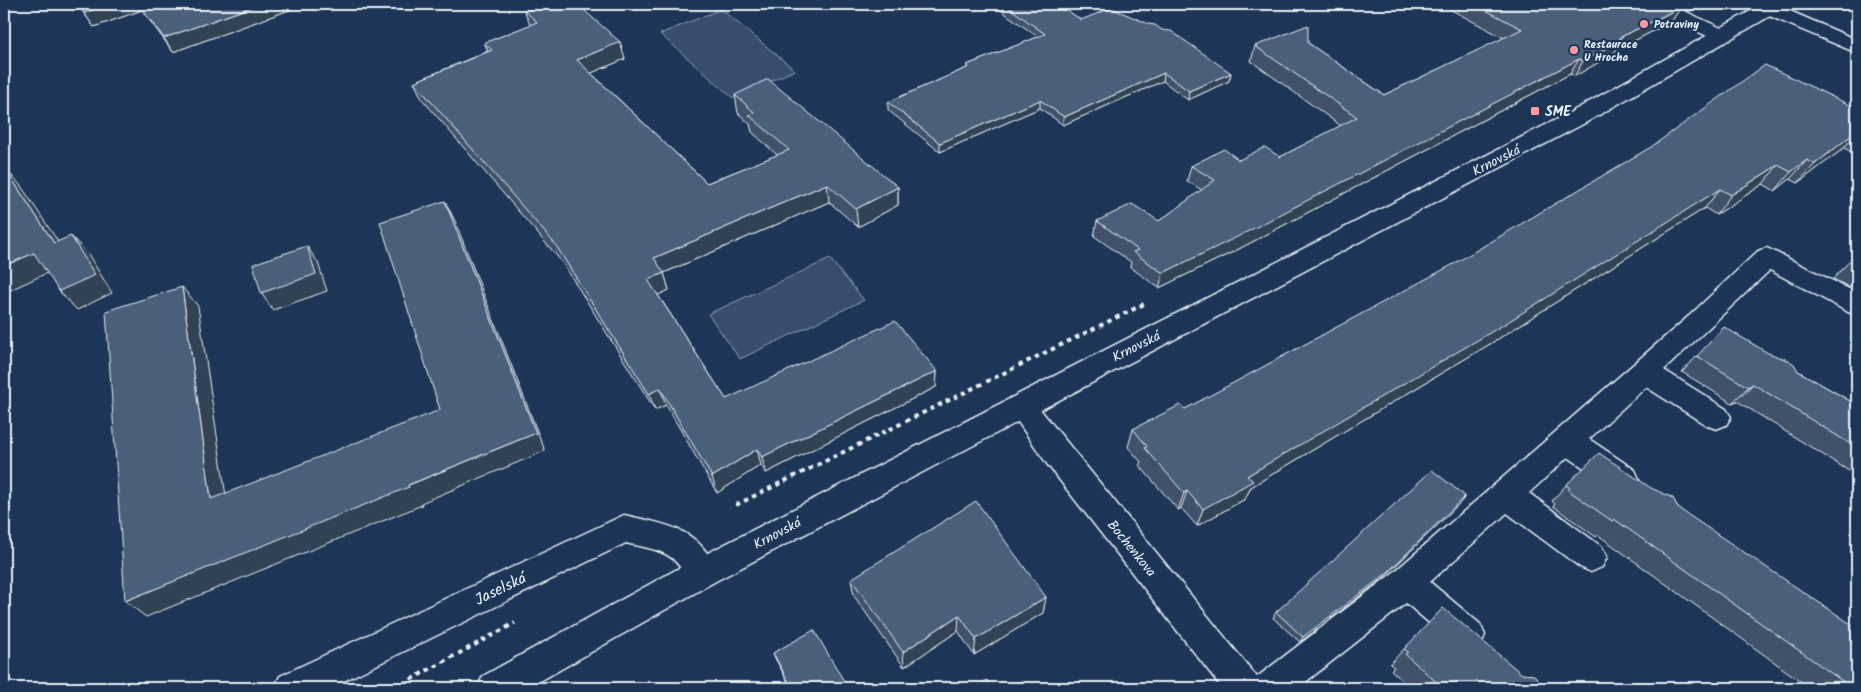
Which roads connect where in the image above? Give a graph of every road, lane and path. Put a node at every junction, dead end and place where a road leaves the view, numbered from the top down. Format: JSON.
{"nodes":[{"id":1,"x":1653,"y":4,"type":"edge"},
{"id":2,"x":1773,"y":7,"type":"edge"},
{"id":3,"x":1723,"y":36,"type":"junction"},
{"id":4,"x":1857,"y":47,"type":"edge"},
{"id":5,"x":1857,"y":305,"type":"edge"},
{"id":6,"x":1644,"y":372,"type":"junction"},
{"id":7,"x":1021,"y":406,"type":"junction"},
{"id":8,"x":1716,"y":417,"type":"dead end"},
{"id":9,"x":1567,"y":440,"type":"junction"},
{"id":10,"x":1506,"y":494,"type":"junction"},
{"id":11,"x":1647,"y":494,"type":"edge"},
{"id":12,"x":1591,"y":557,"type":"dead end"},
{"id":13,"x":702,"y":572,"type":"junction"},
{"id":14,"x":1406,"y":583,"type":"junction"},
{"id":15,"x":522,"y":619,"type":"dead end"},
{"id":16,"x":1488,"y":651,"type":"edge"},
{"id":17,"x":292,"y":688,"type":"edge"},
{"id":18,"x":395,"y":688,"type":"edge"},
{"id":19,"x":495,"y":688,"type":"edge"},
{"id":20,"x":1244,"y":688,"type":"edge"},
{"id":21,"x":1270,"y":688,"type":"edge"}],
"edges":[{"from":1,"to":3,"type":"street"},
{"from":2,"to":3,"type":"street","name":"Krnovská"},
{"from":2,"to":4,"type":"street"},
{"from":3,"to":7,"type":"street","name":"Krnovská"},
{"from":5,"to":6,"type":"street"},
{"from":6,"to":8,"type":"street"},
{"from":6,"to":9,"type":"street"},
{"from":7,"to":13,"type":"street","name":"Krnovská"},
{"from":7,"to":20,"type":"street","name":"Bochenkova"},
{"from":9,"to":10,"type":"street"},
{"from":9,"to":11,"type":"street"},
{"from":10,"to":12,"type":"street"},
{"from":10,"to":14,"type":"street"},
{"from":13,"to":17,"type":"street","name":"Jaselská"},
{"from":13,"to":19,"type":"street","name":"Krnovská"},
{"from":14,"to":16,"type":"street"},
{"from":14,"to":21,"type":"street"},
{"from":15,"to":18,"type":"path"}]}
